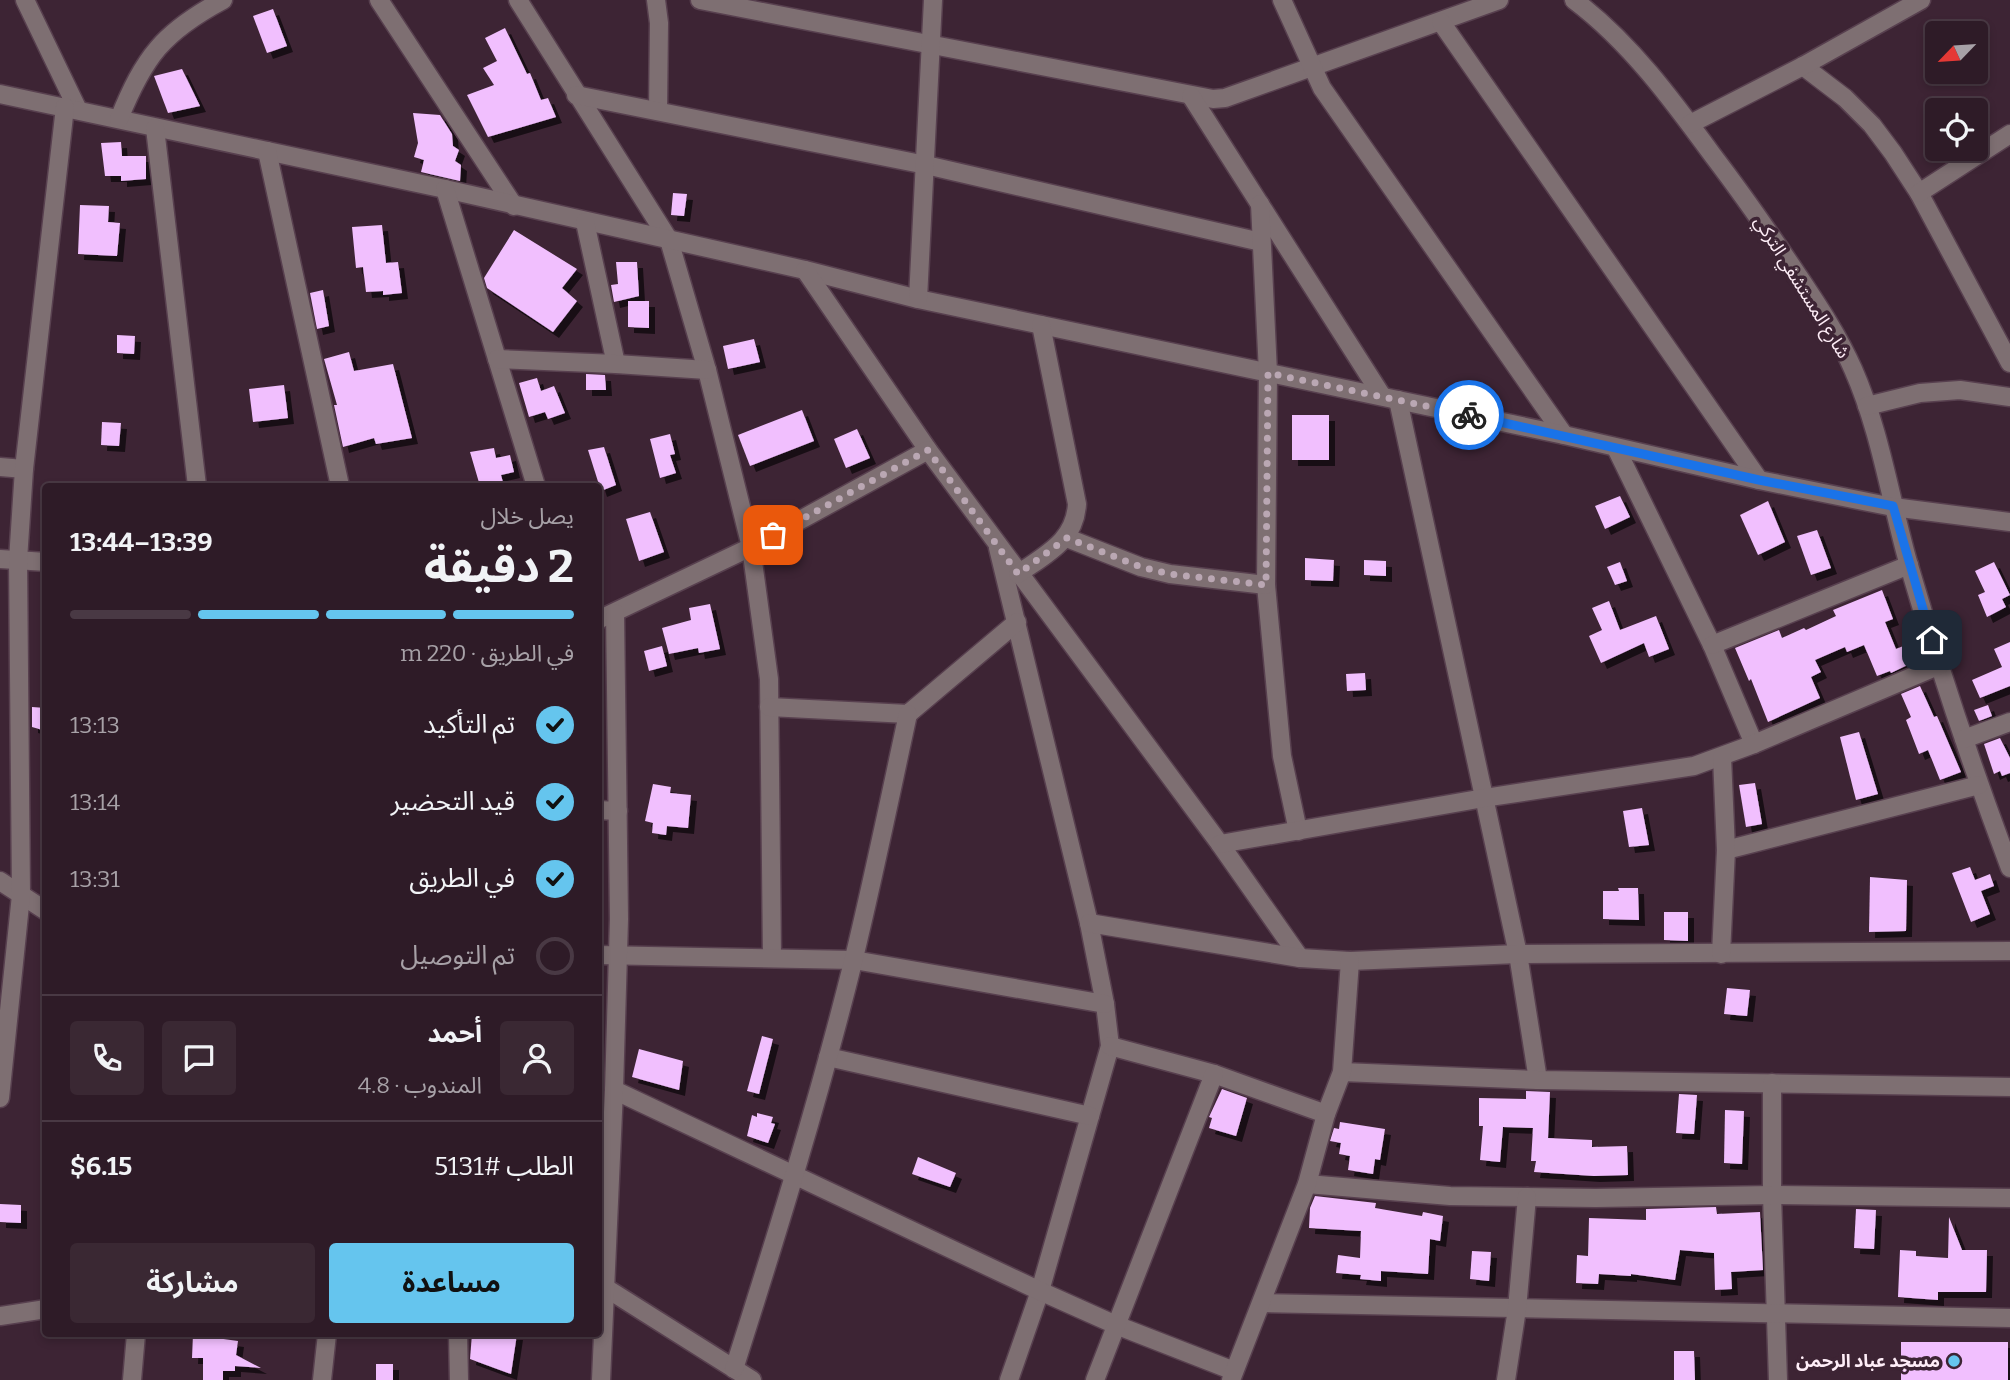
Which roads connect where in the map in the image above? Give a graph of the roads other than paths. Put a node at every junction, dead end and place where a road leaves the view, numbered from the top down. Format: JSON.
{"nodes":[{"id":1,"x":25,"y":0,"type":"edge"},
{"id":2,"x":184,"y":0,"type":"edge"},
{"id":3,"x":223,"y":0,"type":"edge"},
{"id":4,"x":379,"y":0,"type":"edge"},
{"id":5,"x":519,"y":0,"type":"edge"},
{"id":6,"x":656,"y":0,"type":"edge"},
{"id":7,"x":700,"y":0,"type":"edge"},
{"id":8,"x":933,"y":0,"type":"edge"},
{"id":9,"x":1282,"y":0,"type":"edge"},
{"id":10,"x":1500,"y":0,"type":"edge"},
{"id":11,"x":1574,"y":0,"type":"edge"},
{"id":12,"x":1920,"y":0,"type":"edge"},
{"id":13,"x":722,"y":2,"type":"edge"},
{"id":14,"x":190,"y":18,"type":"junction"},
{"id":15,"x":1441,"y":22,"type":"junction"},
{"id":16,"x":932,"y":46,"type":"junction"},
{"id":17,"x":1803,"y":66,"type":"junction"},
{"id":18,"x":1312,"y":68,"type":"junction"},
{"id":19,"x":0,"y":94,"type":"edge"},
{"id":20,"x":576,"y":95,"type":"junction"},
{"id":21,"x":1191,"y":96,"type":"junction"},
{"id":22,"x":71,"y":108,"type":"junction"},
{"id":23,"x":658,"y":111,"type":"junction"},
{"id":24,"x":119,"y":119,"type":"junction"},
{"id":25,"x":1690,"y":124,"type":"junction"},
{"id":26,"x":155,"y":128,"type":"junction"},
{"id":27,"x":2010,"y":134,"type":"edge"},
{"id":28,"x":267,"y":151,"type":"junction"},
{"id":29,"x":926,"y":165,"type":"junction"},
{"id":30,"x":445,"y":190,"type":"junction"},
{"id":31,"x":1919,"y":193,"type":"junction"},
{"id":32,"x":1260,"y":204,"type":"junction"},
{"id":33,"x":514,"y":206,"type":"junction"},
{"id":34,"x":585,"y":222,"type":"junction"},
{"id":35,"x":669,"y":240,"type":"junction"},
{"id":36,"x":1261,"y":242,"type":"junction"},
{"id":37,"x":805,"y":270,"type":"junction"},
{"id":38,"x":918,"y":299,"type":"junction"},
{"id":39,"x":1041,"y":325,"type":"junction"},
{"id":40,"x":497,"y":359,"type":"junction"},
{"id":41,"x":616,"y":363,"type":"junction"},
{"id":42,"x":2010,"y":363,"type":"edge"},
{"id":43,"x":707,"y":370,"type":"junction"},
{"id":44,"x":1268,"y":373,"type":"junction"},
{"id":45,"x":2010,"y":397,"type":"edge"},
{"id":46,"x":1390,"y":398,"type":"junction"},
{"id":47,"x":1867,"y":405,"type":"junction"},
{"id":48,"x":1564,"y":435,"type":"junction"},
{"id":49,"x":1616,"y":448,"type":"junction"},
{"id":50,"x":928,"y":450,"type":"junction"},
{"id":51,"x":0,"y":467,"type":"edge"},
{"id":52,"x":24,"y":469,"type":"junction"},
{"id":53,"x":1759,"y":480,"type":"junction"},
{"id":54,"x":197,"y":483,"type":"edge"},
{"id":55,"x":339,"y":483,"type":"edge"},
{"id":56,"x":535,"y":483,"type":"edge"},
{"id":57,"x":1893,"y":506,"type":"junction"},
{"id":58,"x":2010,"y":522,"type":"edge"},
{"id":59,"x":1067,"y":538,"type":"junction"},
{"id":60,"x":751,"y":547,"type":"junction"},
{"id":61,"x":998,"y":548,"type":"junction"},
{"id":62,"x":9,"y":560,"type":"edge"},
{"id":63,"x":42,"y":562,"type":"edge"},
{"id":64,"x":1909,"y":565,"type":"junction"},
{"id":65,"x":1018,"y":574,"type":"junction"},
{"id":66,"x":1266,"y":585,"type":"junction"},
{"id":67,"x":615,"y":613,"type":"junction"},
{"id":68,"x":602,"y":618,"type":"edge"},
{"id":69,"x":1017,"y":622,"type":"junction"},
{"id":70,"x":1712,"y":645,"type":"junction"},
{"id":71,"x":1940,"y":665,"type":"junction"},
{"id":72,"x":769,"y":707,"type":"junction"},
{"id":73,"x":908,"y":714,"type":"junction"},
{"id":74,"x":2010,"y":722,"type":"edge"},
{"id":75,"x":1964,"y":739,"type":"junction"},
{"id":76,"x":1754,"y":744,"type":"junction"},
{"id":77,"x":1722,"y":757,"type":"junction"},
{"id":78,"x":1979,"y":785,"type":"junction"},
{"id":79,"x":1484,"y":798,"type":"junction"},
{"id":80,"x":602,"y":810,"type":"edge"},
{"id":81,"x":618,"y":811,"type":"junction"},
{"id":82,"x":1297,"y":831,"type":"junction"},
{"id":83,"x":1220,"y":844,"type":"junction"},
{"id":84,"x":1726,"y":850,"type":"junction"},
{"id":85,"x":2010,"y":868,"type":"edge"},
{"id":86,"x":0,"y":881,"type":"edge"},
{"id":87,"x":21,"y":895,"type":"junction"},
{"id":88,"x":42,"y":908,"type":"edge"},
{"id":89,"x":1089,"y":923,"type":"junction"},
{"id":90,"x":2010,"y":951,"type":"edge"},
{"id":91,"x":1518,"y":954,"type":"junction"},
{"id":92,"x":1721,"y":954,"type":"junction"},
{"id":93,"x":602,"y":955,"type":"edge"},
{"id":94,"x":617,"y":956,"type":"junction"},
{"id":95,"x":772,"y":957,"type":"junction"},
{"id":96,"x":1300,"y":958,"type":"junction"},
{"id":97,"x":853,"y":960,"type":"junction"},
{"id":98,"x":1350,"y":961,"type":"junction"},
{"id":99,"x":1105,"y":1004,"type":"junction"},
{"id":100,"x":1110,"y":1046,"type":"junction"},
{"id":101,"x":828,"y":1057,"type":"junction"},
{"id":102,"x":1342,"y":1072,"type":"junction"},
{"id":103,"x":1214,"y":1074,"type":"junction"},
{"id":104,"x":1538,"y":1080,"type":"junction"},
{"id":105,"x":1772,"y":1083,"type":"junction"},
{"id":106,"x":2010,"y":1087,"type":"edge"},
{"id":107,"x":614,"y":1090,"type":"junction"},
{"id":108,"x":0,"y":1098,"type":"edge"},
{"id":109,"x":1326,"y":1114,"type":"junction"},
{"id":110,"x":1090,"y":1116,"type":"junction"},
{"id":111,"x":795,"y":1175,"type":"junction"},
{"id":112,"x":1307,"y":1184,"type":"junction"},
{"id":113,"x":1772,"y":1195,"type":"junction"},
{"id":114,"x":1527,"y":1197,"type":"junction"},
{"id":115,"x":2010,"y":1198,"type":"edge"},
{"id":116,"x":603,"y":1286,"type":"edge"},
{"id":117,"x":1040,"y":1291,"type":"junction"},
{"id":118,"x":1262,"y":1303,"type":"junction"},
{"id":119,"x":1517,"y":1309,"type":"junction"},
{"id":120,"x":42,"y":1310,"type":"edge"},
{"id":121,"x":1777,"y":1312,"type":"junction"},
{"id":122,"x":0,"y":1316,"type":"edge"},
{"id":123,"x":2010,"y":1318,"type":"edge"},
{"id":124,"x":1116,"y":1325,"type":"junction"},
{"id":125,"x":602,"y":1333,"type":"edge"},
{"id":126,"x":136,"y":1337,"type":"edge"},
{"id":127,"x":327,"y":1337,"type":"edge"},
{"id":128,"x":458,"y":1337,"type":"edge"},
{"id":129,"x":602,"y":1337,"type":"edge"},
{"id":130,"x":734,"y":1368,"type":"junction"},
{"id":131,"x":1233,"y":1376,"type":"edge"},
{"id":132,"x":132,"y":1380,"type":"edge"},
{"id":133,"x":322,"y":1380,"type":"edge"},
{"id":134,"x":458,"y":1380,"type":"edge"},
{"id":135,"x":601,"y":1380,"type":"edge"},
{"id":136,"x":752,"y":1380,"type":"edge"},
{"id":137,"x":1009,"y":1380,"type":"edge"},
{"id":138,"x":1095,"y":1380,"type":"edge"},
{"id":139,"x":1506,"y":1380,"type":"edge"},
{"id":140,"x":1778,"y":1380,"type":"edge"}],
"edges":[{"from":1,"to":22,"type":"street"},
{"from":2,"to":14,"type":"street"},
{"from":3,"to":14,"type":"street"},
{"from":4,"to":33,"type":"street"},
{"from":5,"to":20,"type":"street"},
{"from":6,"to":23,"type":"street"},
{"from":7,"to":13,"type":"street"},
{"from":8,"to":16,"type":"street"},
{"from":9,"to":18,"type":"street"},
{"from":10,"to":15,"type":"street"},
{"from":11,"to":25,"type":"street","name":"شارع المستشفي التركي"},
{"from":12,"to":17,"type":"street"},
{"from":13,"to":16,"type":"street"},
{"from":14,"to":24,"type":"street"},
{"from":15,"to":18,"type":"street"},
{"from":15,"to":53,"type":"street"},
{"from":16,"to":21,"type":"street"},
{"from":16,"to":29,"type":"street"},
{"from":17,"to":25,"type":"street"},
{"from":17,"to":31,"type":"street"},
{"from":18,"to":21,"type":"street"},
{"from":18,"to":48,"type":"street"},
{"from":19,"to":22,"type":"street"},
{"from":20,"to":23,"type":"street"},
{"from":20,"to":35,"type":"street"},
{"from":21,"to":32,"type":"street"},
{"from":22,"to":24,"type":"street"},
{"from":22,"to":52,"type":"street"},
{"from":23,"to":29,"type":"street"},
{"from":24,"to":26,"type":"street"},
{"from":25,"to":47,"type":"street","name":"شارع المستشفي التركي"},
{"from":26,"to":28,"type":"street"},
{"from":26,"to":54,"type":"street"},
{"from":27,"to":31,"type":"street"},
{"from":28,"to":30,"type":"street"},
{"from":28,"to":55,"type":"street"},
{"from":29,"to":36,"type":"street"},
{"from":29,"to":38,"type":"street"},
{"from":30,"to":33,"type":"street"},
{"from":30,"to":40,"type":"street"},
{"from":31,"to":42,"type":"street"},
{"from":32,"to":36,"type":"street"},
{"from":32,"to":46,"type":"street"},
{"from":33,"to":34,"type":"street"},
{"from":34,"to":35,"type":"street"},
{"from":34,"to":41,"type":"street"},
{"from":35,"to":37,"type":"street"},
{"from":35,"to":43,"type":"street"},
{"from":36,"to":44,"type":"street"},
{"from":37,"to":38,"type":"street"},
{"from":37,"to":50,"type":"street"},
{"from":38,"to":39,"type":"street"},
{"from":39,"to":44,"type":"street"},
{"from":39,"to":59,"type":"street"},
{"from":40,"to":41,"type":"street"},
{"from":40,"to":56,"type":"street"},
{"from":41,"to":43,"type":"street"},
{"from":43,"to":60,"type":"street"},
{"from":44,"to":46,"type":"street"},
{"from":44,"to":66,"type":"street"},
{"from":45,"to":47,"type":"street"},
{"from":46,"to":48,"type":"street"},
{"from":46,"to":79,"type":"street"},
{"from":47,"to":57,"type":"street","name":"شارع المستشفي التركي"},
{"from":48,"to":49,"type":"street"},
{"from":49,"to":53,"type":"street"},
{"from":49,"to":70,"type":"street"},
{"from":50,"to":60,"type":"street"},
{"from":50,"to":61,"type":"street"},
{"from":51,"to":52,"type":"street"},
{"from":52,"to":62,"type":"street"},
{"from":53,"to":57,"type":"street"},
{"from":57,"to":58,"type":"street"},
{"from":57,"to":64,"type":"street","name":"شارع المستشفي التركي"},
{"from":59,"to":65,"type":"street"},
{"from":59,"to":66,"type":"street"},
{"from":60,"to":67,"type":"street"},
{"from":60,"to":72,"type":"street"},
{"from":61,"to":65,"type":"street"},
{"from":61,"to":69,"type":"street"},
{"from":62,"to":63,"type":"street"},
{"from":62,"to":87,"type":"street"},
{"from":64,"to":70,"type":"street"},
{"from":64,"to":71,"type":"street","name":"شارع المستشفي التركي"},
{"from":65,"to":83,"type":"street"},
{"from":66,"to":82,"type":"street"},
{"from":67,"to":68,"type":"street"},
{"from":67,"to":81,"type":"street"},
{"from":69,"to":73,"type":"street"},
{"from":69,"to":89,"type":"street"},
{"from":70,"to":76,"type":"street"},
{"from":71,"to":75,"type":"street","name":"شارع المستشفي التركي"},
{"from":71,"to":76,"type":"street"},
{"from":72,"to":73,"type":"street"},
{"from":72,"to":95,"type":"street"},
{"from":73,"to":97,"type":"street"},
{"from":74,"to":75,"type":"street"},
{"from":75,"to":78,"type":"street","name":"شارع المستشفي التركي"},
{"from":76,"to":77,"type":"street"},
{"from":77,"to":79,"type":"street"},
{"from":77,"to":84,"type":"street"},
{"from":78,"to":84,"type":"street"},
{"from":78,"to":85,"type":"street","name":"شارع المستشفي التركي"},
{"from":79,"to":82,"type":"street"},
{"from":79,"to":91,"type":"street"},
{"from":80,"to":81,"type":"street"},
{"from":81,"to":94,"type":"street"},
{"from":82,"to":83,"type":"street"},
{"from":83,"to":96,"type":"street"},
{"from":84,"to":92,"type":"street"},
{"from":86,"to":87,"type":"street"},
{"from":87,"to":88,"type":"street"},
{"from":87,"to":108,"type":"street"},
{"from":89,"to":96,"type":"street"},
{"from":89,"to":99,"type":"street"},
{"from":90,"to":92,"type":"street"},
{"from":91,"to":92,"type":"street"},
{"from":91,"to":98,"type":"street"},
{"from":91,"to":104,"type":"street"},
{"from":93,"to":94,"type":"street"},
{"from":94,"to":95,"type":"street"},
{"from":94,"to":107,"type":"street"},
{"from":95,"to":97,"type":"street"},
{"from":96,"to":98,"type":"street"},
{"from":97,"to":99,"type":"street"},
{"from":97,"to":101,"type":"street"},
{"from":98,"to":102,"type":"street"},
{"from":99,"to":100,"type":"street"},
{"from":100,"to":103,"type":"street"},
{"from":100,"to":110,"type":"street"},
{"from":101,"to":110,"type":"street"},
{"from":101,"to":111,"type":"street"},
{"from":102,"to":104,"type":"street"},
{"from":102,"to":109,"type":"street"},
{"from":103,"to":109,"type":"street"},
{"from":103,"to":124,"type":"street"},
{"from":104,"to":105,"type":"street"},
{"from":105,"to":106,"type":"street"},
{"from":105,"to":113,"type":"street"},
{"from":107,"to":111,"type":"street"},
{"from":107,"to":116,"type":"street"},
{"from":109,"to":112,"type":"street"},
{"from":110,"to":117,"type":"street"},
{"from":111,"to":117,"type":"street"},
{"from":111,"to":130,"type":"street"},
{"from":112,"to":114,"type":"street"},
{"from":112,"to":118,"type":"street"},
{"from":113,"to":114,"type":"street"},
{"from":113,"to":115,"type":"street"},
{"from":113,"to":121,"type":"street"},
{"from":114,"to":119,"type":"street"},
{"from":116,"to":125,"type":"street"},
{"from":116,"to":130,"type":"street"},
{"from":117,"to":124,"type":"street"},
{"from":117,"to":137,"type":"street"},
{"from":118,"to":119,"type":"street"},
{"from":118,"to":131,"type":"street"},
{"from":119,"to":121,"type":"street"},
{"from":119,"to":139,"type":"street"},
{"from":120,"to":122,"type":"street"},
{"from":121,"to":123,"type":"street"},
{"from":121,"to":140,"type":"street"},
{"from":124,"to":131,"type":"street"},
{"from":124,"to":138,"type":"street"},
{"from":126,"to":132,"type":"street"},
{"from":127,"to":133,"type":"street"},
{"from":128,"to":134,"type":"street"},
{"from":129,"to":135,"type":"street"},
{"from":130,"to":136,"type":"street"}]}
